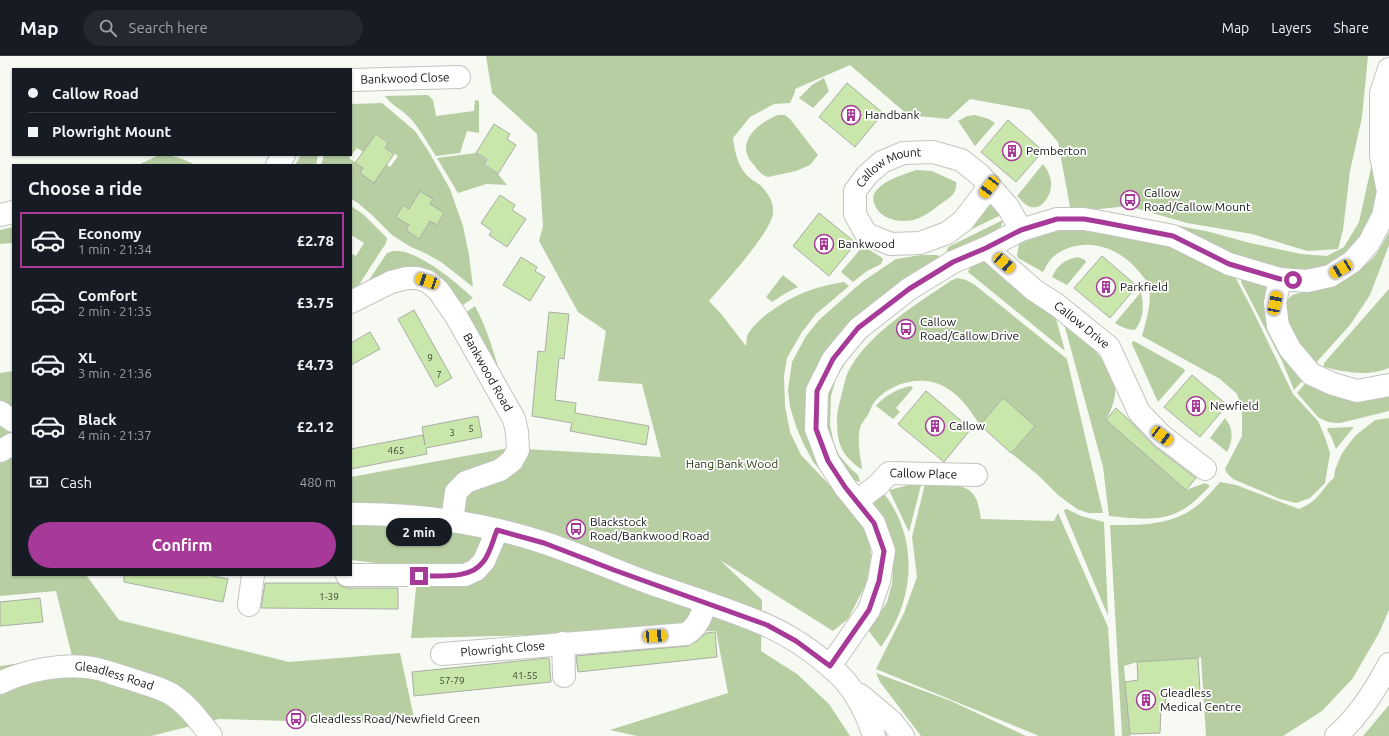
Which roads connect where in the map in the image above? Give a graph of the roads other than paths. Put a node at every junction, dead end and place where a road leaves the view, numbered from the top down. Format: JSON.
{"nodes":[{"id":1,"x":1389,"y":69,"type":"edge"},
{"id":2,"x":459,"y":77,"type":"dead end"},
{"id":3,"x":352,"y":80,"type":"edge"},
{"id":4,"x":989,"y":187,"type":"junction"},
{"id":5,"x":1388,"y":192,"type":"edge"},
{"id":6,"x":12,"y":212,"type":"edge"},
{"id":7,"x":0,"y":215,"type":"edge"},
{"id":8,"x":1021,"y":230,"type":"junction"},
{"id":9,"x":986,"y":248,"type":"junction"},
{"id":10,"x":1280,"y":279,"type":"junction"},
{"id":11,"x":352,"y":302,"type":"edge"},
{"id":12,"x":1389,"y":385,"type":"edge"},
{"id":13,"x":0,"y":412,"type":"edge"},
{"id":14,"x":12,"y":421,"type":"edge"},
{"id":15,"x":12,"y":445,"type":"edge"},
{"id":16,"x":0,"y":451,"type":"edge"},
{"id":17,"x":1205,"y":469,"type":"dead end"},
{"id":18,"x":976,"y":475,"type":"dead end"},
{"id":19,"x":856,"y":501,"type":"junction"},
{"id":20,"x":352,"y":514,"type":"edge"},
{"id":21,"x":452,"y":521,"type":"junction"},
{"id":22,"x":497,"y":530,"type":"junction"},
{"id":23,"x":352,"y":575,"type":"edge"},
{"id":24,"x":253,"y":576,"type":"edge"},
{"id":25,"x":706,"y":603,"type":"junction"},
{"id":26,"x":249,"y":605,"type":"dead end"},
{"id":27,"x":563,"y":643,"type":"junction"},
{"id":28,"x":442,"y":654,"type":"dead end"},
{"id":29,"x":1389,"y":664,"type":"edge"},
{"id":30,"x":830,"y":666,"type":"junction"},
{"id":31,"x":564,"y":676,"type":"dead end"},
{"id":32,"x":0,"y":683,"type":"edge"},
{"id":33,"x":850,"y":686,"type":"junction"},
{"id":34,"x":1338,"y":735,"type":"edge"},
{"id":35,"x":211,"y":736,"type":"edge"},
{"id":36,"x":874,"y":736,"type":"edge"},
{"id":37,"x":903,"y":736,"type":"edge"}],
"edges":[{"from":1,"to":5,"type":"street"},
{"from":2,"to":3,"type":"street","name":"Bankwood Close"},
{"from":4,"to":4,"type":"street","name":"Callow Mount"},
{"from":4,"to":8,"type":"street","name":"Callow Mount"},
{"from":5,"to":10,"type":"street"},
{"from":6,"to":7,"type":"street"},
{"from":8,"to":9,"type":"street"},
{"from":8,"to":10,"type":"street"},
{"from":9,"to":17,"type":"street","name":"Callow Drive"},
{"from":9,"to":19,"type":"street"},
{"from":10,"to":12,"type":"street"},
{"from":11,"to":21,"type":"street","name":"Bankwood Road"},
{"from":13,"to":14,"type":"street"},
{"from":15,"to":16,"type":"street"},
{"from":18,"to":19,"type":"street","name":"Callow Place"},
{"from":19,"to":30,"type":"street"},
{"from":20,"to":21,"type":"street"},
{"from":21,"to":22,"type":"street"},
{"from":22,"to":23,"type":"street"},
{"from":22,"to":25,"type":"street"},
{"from":24,"to":26,"type":"street"},
{"from":25,"to":27,"type":"street","name":"Plowright Close"},
{"from":25,"to":30,"type":"street"},
{"from":27,"to":28,"type":"street","name":"Plowright Close"},
{"from":27,"to":31,"type":"street","name":"Plowright Close"},
{"from":29,"to":34,"type":"street"},
{"from":30,"to":33,"type":"street"},
{"from":32,"to":35,"type":"street","name":"Gleadless Road"},
{"from":33,"to":36,"type":"street"},
{"from":33,"to":37,"type":"street"}]}
